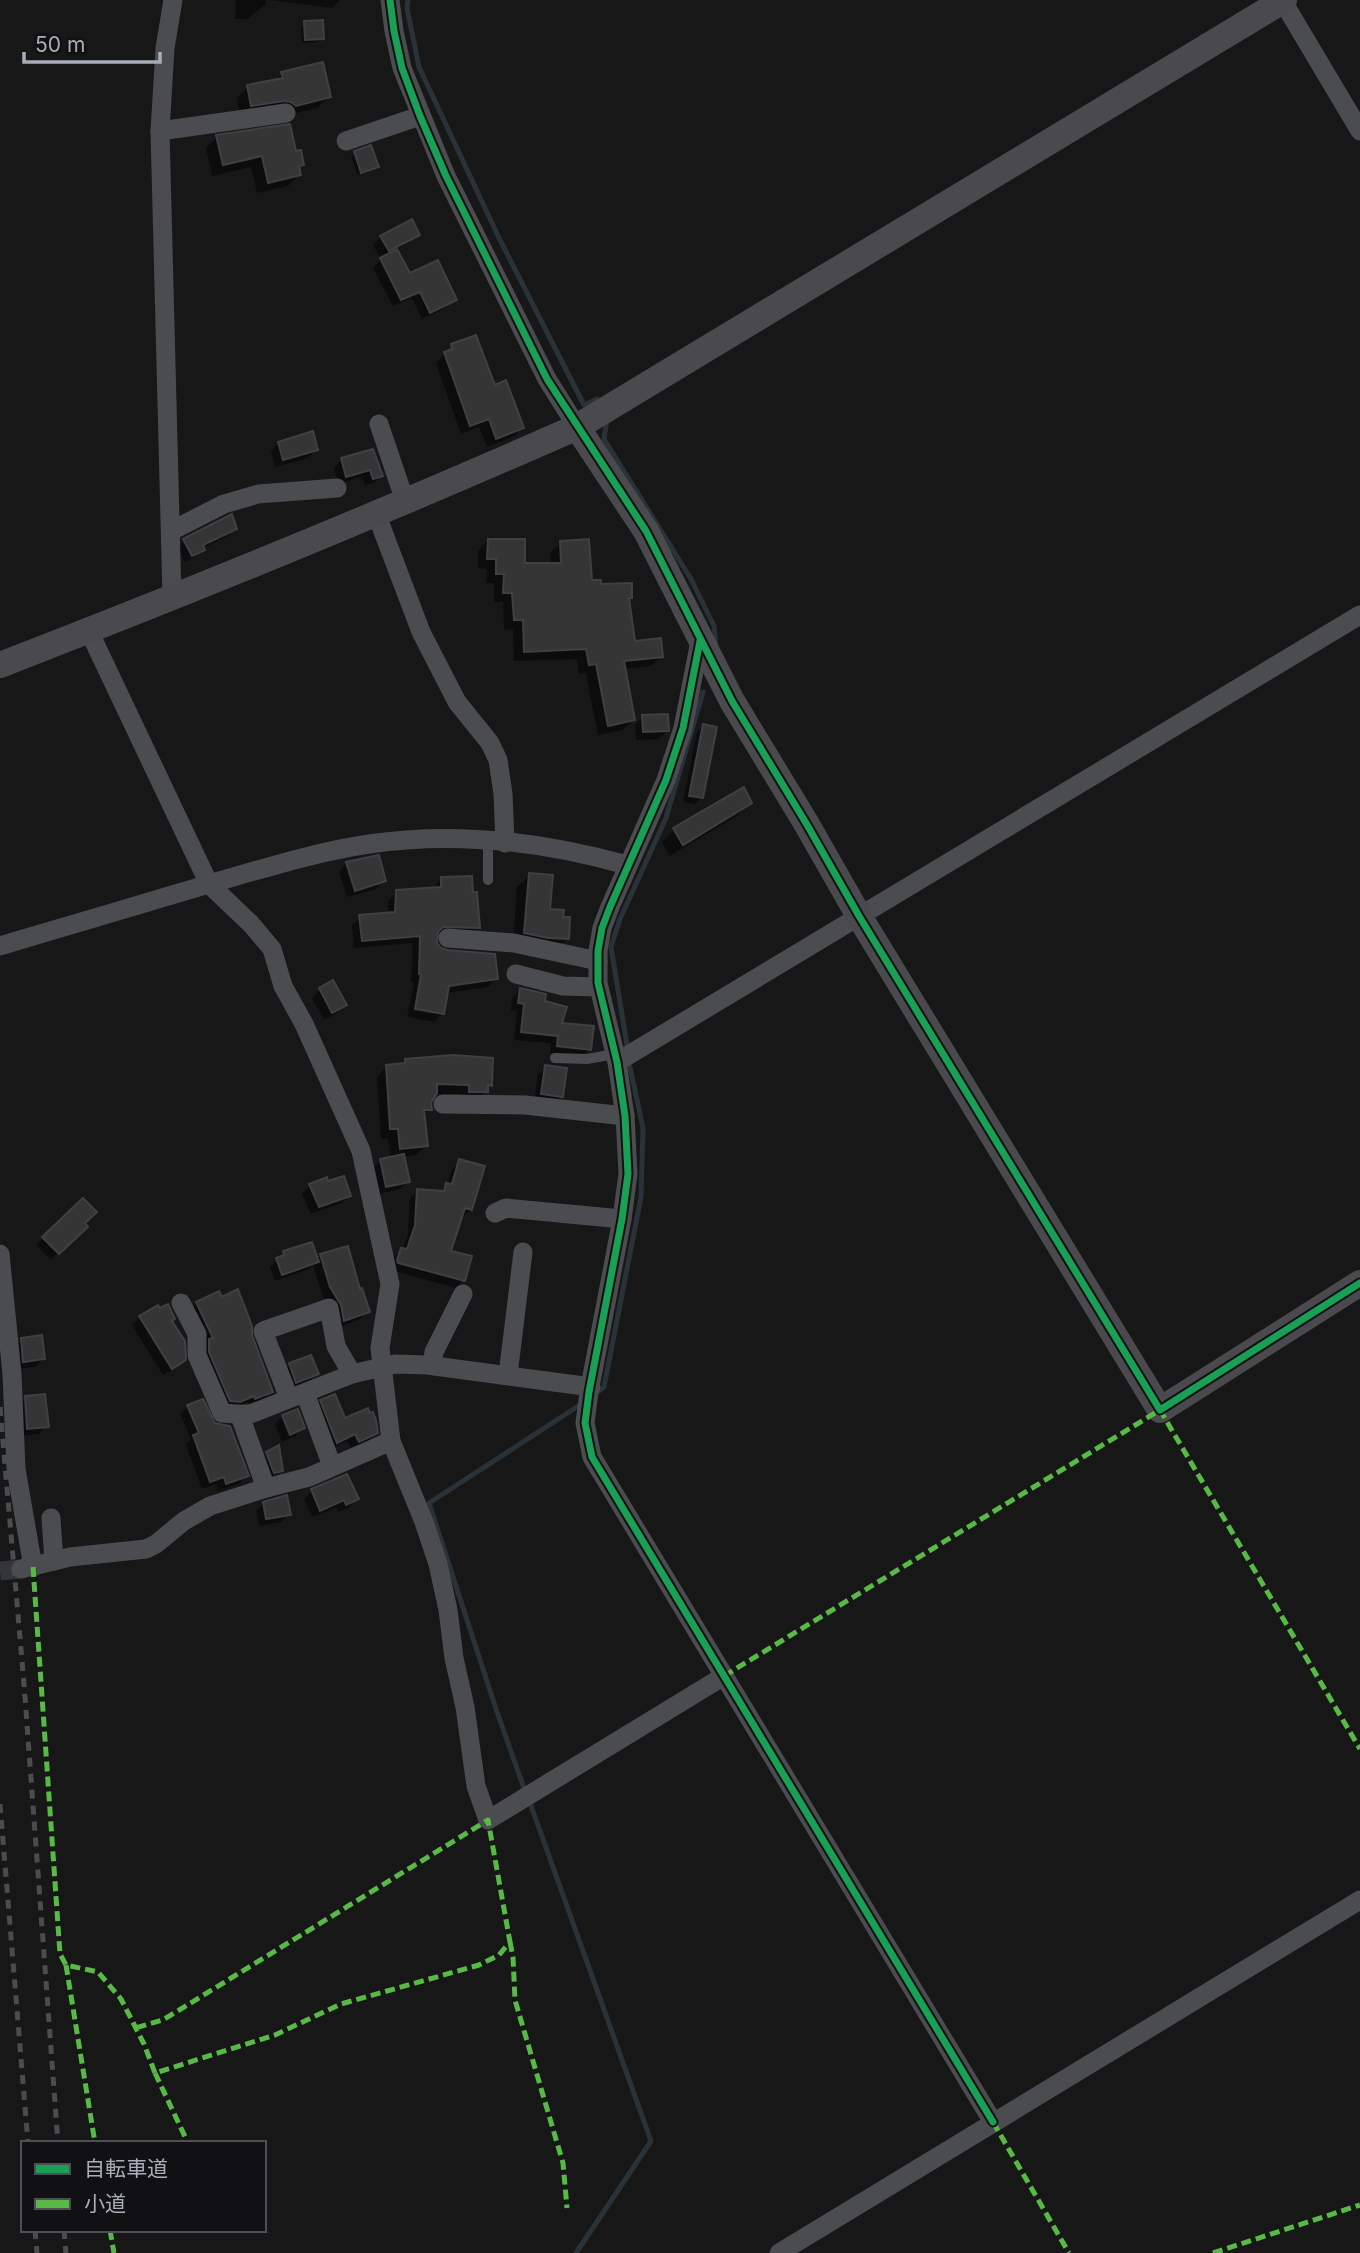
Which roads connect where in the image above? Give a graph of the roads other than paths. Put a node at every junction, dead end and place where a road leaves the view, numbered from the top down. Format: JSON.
{"nodes":[{"id":1,"x":173,"y":0,"type":"edge"},
{"id":2,"x":390,"y":0,"type":"edge"},
{"id":3,"x":1283,"y":0,"type":"edge"},
{"id":4,"x":286,"y":113,"type":"dead end"},
{"id":5,"x":421,"y":116,"type":"junction"},
{"id":6,"x":160,"y":131,"type":"junction"},
{"id":7,"x":1360,"y":131,"type":"edge"},
{"id":8,"x":346,"y":141,"type":"dead end"},
{"id":9,"x":379,"y":424,"type":"dead end"},
{"id":10,"x":577,"y":427,"type":"junction"},
{"id":11,"x":337,"y":488,"type":"dead end"},
{"id":12,"x":405,"y":501,"type":"junction"},
{"id":13,"x":376,"y":513,"type":"junction"},
{"id":14,"x":171,"y":531,"type":"junction"},
{"id":15,"x":172,"y":598,"type":"junction"},
{"id":16,"x":1360,"y":615,"type":"edge"},
{"id":17,"x":89,"y":631,"type":"junction"},
{"id":18,"x":699,"y":640,"type":"junction"},
{"id":19,"x":0,"y":666,"type":"edge"},
{"id":20,"x":497,"y":842,"type":"junction"},
{"id":21,"x":627,"y":865,"type":"junction"},
{"id":22,"x":488,"y":880,"type":"dead end"},
{"id":23,"x":209,"y":884,"type":"junction"},
{"id":24,"x":859,"y":916,"type":"junction"},
{"id":25,"x":448,"y":938,"type":"dead end"},
{"id":26,"x":0,"y":946,"type":"edge"},
{"id":27,"x":598,"y":961,"type":"junction"},
{"id":28,"x":516,"y":974,"type":"dead end"},
{"id":29,"x":599,"y":987,"type":"junction"},
{"id":30,"x":555,"y":1058,"type":"dead end"},
{"id":31,"x":616,"y":1058,"type":"junction"},
{"id":32,"x":443,"y":1104,"type":"dead end"},
{"id":33,"x":625,"y":1116,"type":"junction"},
{"id":34,"x":495,"y":1213,"type":"dead end"},
{"id":35,"x":622,"y":1219,"type":"junction"},
{"id":36,"x":523,"y":1252,"type":"dead end"},
{"id":37,"x":0,"y":1254,"type":"edge"},
{"id":38,"x":1360,"y":1283,"type":"edge"},
{"id":39,"x":463,"y":1294,"type":"dead end"},
{"id":40,"x":181,"y":1303,"type":"dead end"},
{"id":41,"x":432,"y":1365,"type":"junction"},
{"id":42,"x":382,"y":1367,"type":"junction"},
{"id":43,"x":352,"y":1374,"type":"junction"},
{"id":44,"x":508,"y":1375,"type":"junction"},
{"id":45,"x":590,"y":1390,"type":"junction"},
{"id":46,"x":297,"y":1395,"type":"junction"},
{"id":47,"x":240,"y":1416,"type":"junction"},
{"id":48,"x":391,"y":1441,"type":"junction"},
{"id":49,"x":332,"y":1466,"type":"junction"},
{"id":50,"x":266,"y":1488,"type":"junction"},
{"id":51,"x":51,"y":1518,"type":"dead end"},
{"id":52,"x":54,"y":1561,"type":"junction"},
{"id":53,"x":724,"y":1676,"type":"junction"},
{"id":54,"x":1360,"y":1900,"type":"edge"},
{"id":55,"x":993,"y":2122,"type":"junction"},
{"id":56,"x":779,"y":2253,"type":"edge"}],
"edges":[{"from":1,"to":6,"type":"street"},
{"from":2,"to":5,"type":"street"},
{"from":3,"to":7,"type":"street"},
{"from":3,"to":10,"type":"street"},
{"from":4,"to":6,"type":"street"},
{"from":5,"to":8,"type":"street"},
{"from":5,"to":10,"type":"street"},
{"from":6,"to":14,"type":"street"},
{"from":9,"to":12,"type":"street"},
{"from":10,"to":12,"type":"street"},
{"from":10,"to":18,"type":"street"},
{"from":11,"to":14,"type":"street"},
{"from":12,"to":13,"type":"street"},
{"from":13,"to":15,"type":"street"},
{"from":13,"to":20,"type":"street"},
{"from":14,"to":15,"type":"street"},
{"from":15,"to":17,"type":"street"},
{"from":16,"to":24,"type":"street"},
{"from":17,"to":19,"type":"street"},
{"from":17,"to":23,"type":"street"},
{"from":18,"to":21,"type":"street"},
{"from":18,"to":24,"type":"street"},
{"from":20,"to":21,"type":"street"},
{"from":20,"to":22,"type":"lane"},
{"from":20,"to":23,"type":"street"},
{"from":21,"to":27,"type":"street"},
{"from":23,"to":26,"type":"street"},
{"from":23,"to":42,"type":"street"},
{"from":24,"to":31,"type":"street"},
{"from":24,"to":38,"type":"street"},
{"from":25,"to":27,"type":"street"},
{"from":27,"to":29,"type":"street"},
{"from":28,"to":29,"type":"street"},
{"from":29,"to":31,"type":"street"},
{"from":30,"to":31,"type":"lane"},
{"from":31,"to":33,"type":"street"},
{"from":32,"to":33,"type":"street"},
{"from":33,"to":35,"type":"street"},
{"from":34,"to":35,"type":"street"},
{"from":35,"to":45,"type":"street"},
{"from":36,"to":44,"type":"street"},
{"from":37,"to":52,"type":"street"},
{"from":39,"to":41,"type":"street"},
{"from":40,"to":47,"type":"street"},
{"from":41,"to":42,"type":"street"},
{"from":41,"to":44,"type":"street"},
{"from":42,"to":43,"type":"street"},
{"from":42,"to":48,"type":"street"},
{"from":43,"to":46,"type":"street"},
{"from":43,"to":46,"type":"street"},
{"from":44,"to":45,"type":"street"},
{"from":45,"to":53,"type":"street"},
{"from":46,"to":47,"type":"street"},
{"from":46,"to":49,"type":"street"},
{"from":47,"to":50,"type":"street"},
{"from":48,"to":49,"type":"street"},
{"from":48,"to":53,"type":"street"},
{"from":49,"to":50,"type":"street"},
{"from":50,"to":52,"type":"street"},
{"from":51,"to":52,"type":"street"},
{"from":53,"to":55,"type":"street"},
{"from":54,"to":55,"type":"street"},
{"from":55,"to":56,"type":"street"}]}
